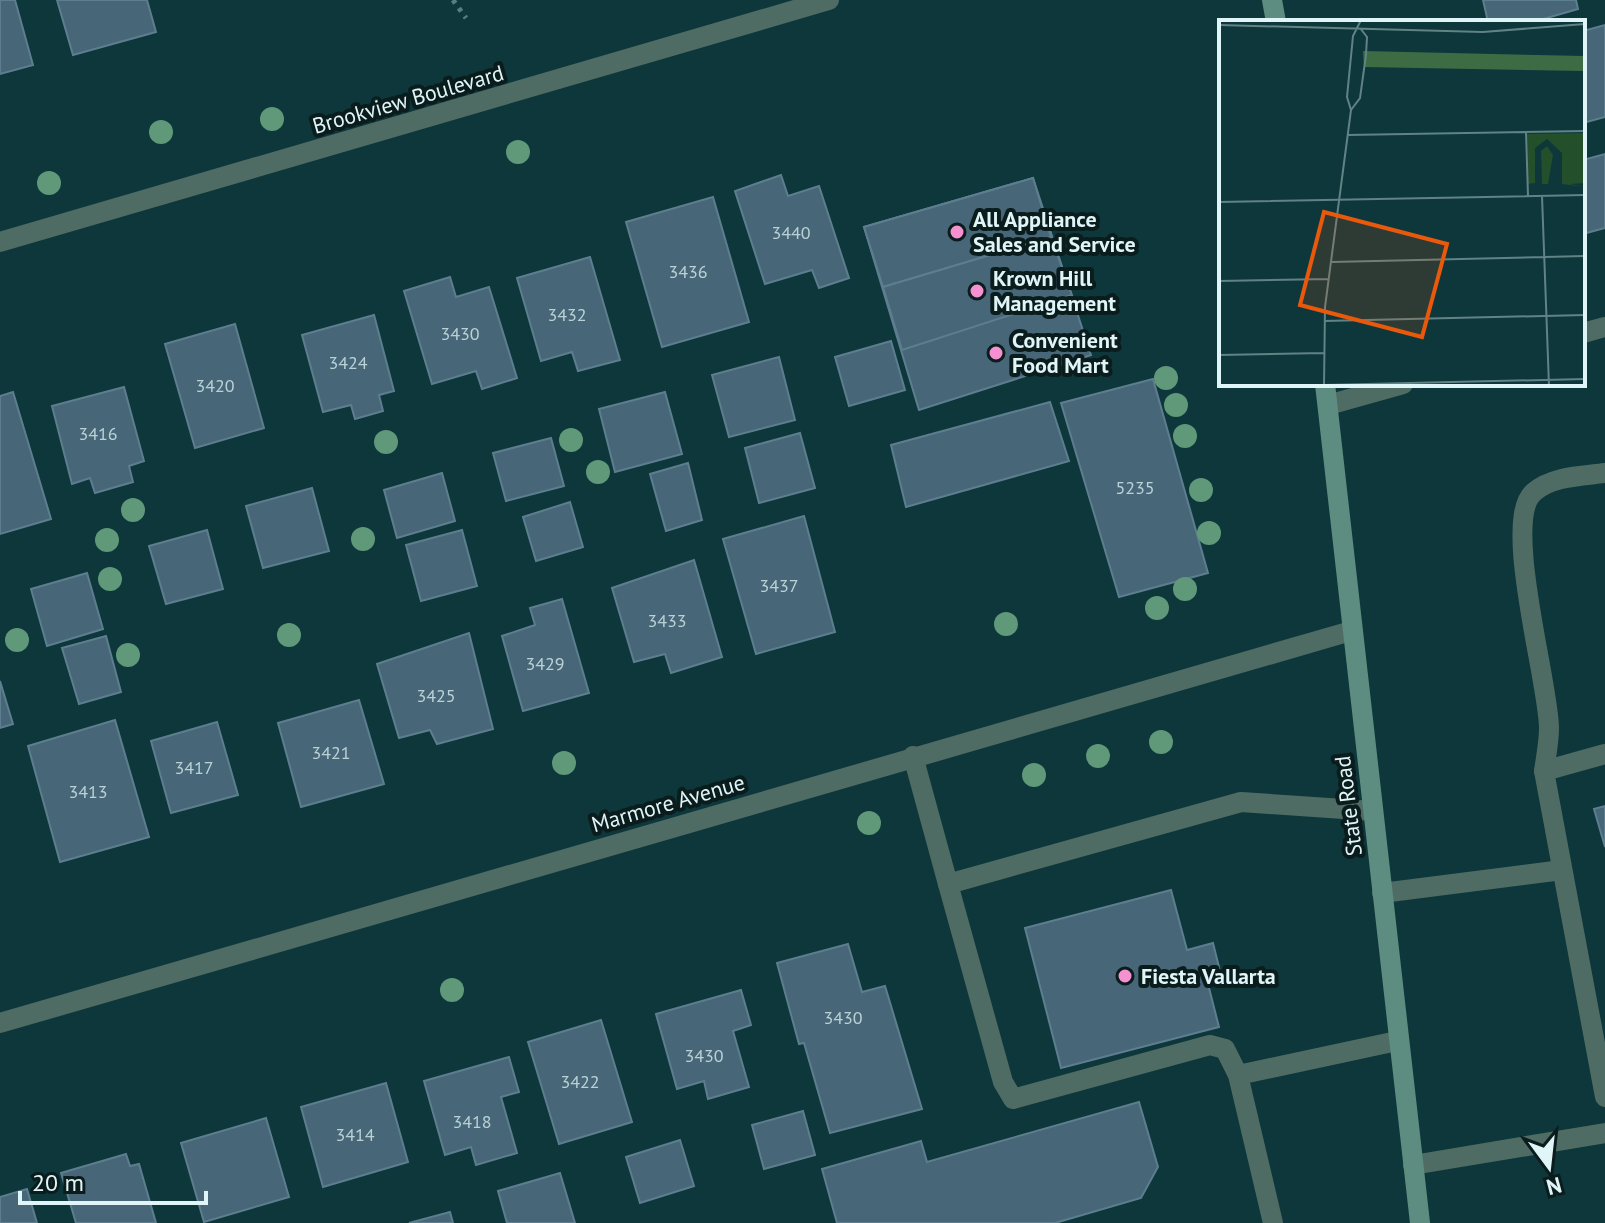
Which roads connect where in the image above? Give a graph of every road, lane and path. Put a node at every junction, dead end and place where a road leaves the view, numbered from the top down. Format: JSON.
{"nodes":[{"id":1,"x":453,"y":0,"type":"edge"},
{"id":2,"x":829,"y":0,"type":"edge"},
{"id":3,"x":1272,"y":0,"type":"edge"},
{"id":4,"x":466,"y":18,"type":"dead end"},
{"id":5,"x":1276,"y":20,"type":"edge"},
{"id":6,"x":0,"y":242,"type":"edge"},
{"id":7,"x":1605,"y":327,"type":"edge"},
{"id":8,"x":1585,"y":332,"type":"edge"},
{"id":9,"x":1325,"y":386,"type":"edge"},
{"id":10,"x":1396,"y":386,"type":"edge"},
{"id":11,"x":1328,"y":405,"type":"junction"},
{"id":12,"x":1605,"y":473,"type":"edge"},
{"id":13,"x":1351,"y":631,"type":"junction"},
{"id":14,"x":1605,"y":754,"type":"edge"},
{"id":15,"x":913,"y":756,"type":"junction"},
{"id":16,"x":1544,"y":771,"type":"junction"},
{"id":17,"x":1373,"y":811,"type":"junction"},
{"id":18,"x":1562,"y":870,"type":"junction"},
{"id":19,"x":948,"y":884,"type":"junction"},
{"id":20,"x":1382,"y":893,"type":"junction"},
{"id":21,"x":0,"y":1023,"type":"edge"},
{"id":22,"x":1397,"y":1041,"type":"junction"},
{"id":23,"x":1238,"y":1075,"type":"junction"},
{"id":24,"x":1605,"y":1097,"type":"edge"},
{"id":25,"x":1605,"y":1133,"type":"edge"},
{"id":26,"x":1413,"y":1165,"type":"junction"},
{"id":27,"x":1273,"y":1223,"type":"edge"},
{"id":28,"x":1420,"y":1223,"type":"edge"}],
"edges":[{"from":1,"to":4,"type":"path"},
{"from":2,"to":6,"type":"street","name":"Brookview Boulevard"},
{"from":3,"to":5,"type":"main road"},
{"from":7,"to":8,"type":"street"},
{"from":9,"to":11,"type":"main road","name":"State Road"},
{"from":10,"to":11,"type":"street"},
{"from":11,"to":13,"type":"main road","name":"State Road"},
{"from":12,"to":16,"type":"street"},
{"from":13,"to":15,"type":"street","name":"Marmore Avenue"},
{"from":13,"to":17,"type":"main road","name":"State Road"},
{"from":14,"to":16,"type":"street"},
{"from":15,"to":19,"type":"street"},
{"from":15,"to":21,"type":"street","name":"Marmore Avenue"},
{"from":16,"to":18,"type":"street"},
{"from":17,"to":19,"type":"street"},
{"from":17,"to":20,"type":"main road","name":"State Road"},
{"from":18,"to":20,"type":"street"},
{"from":18,"to":24,"type":"street"},
{"from":19,"to":23,"type":"street"},
{"from":20,"to":22,"type":"main road","name":"State Road"},
{"from":22,"to":23,"type":"street"},
{"from":22,"to":26,"type":"main road","name":"State Road"},
{"from":23,"to":27,"type":"street"},
{"from":25,"to":26,"type":"street"},
{"from":26,"to":28,"type":"main road","name":"State Road"}]}
